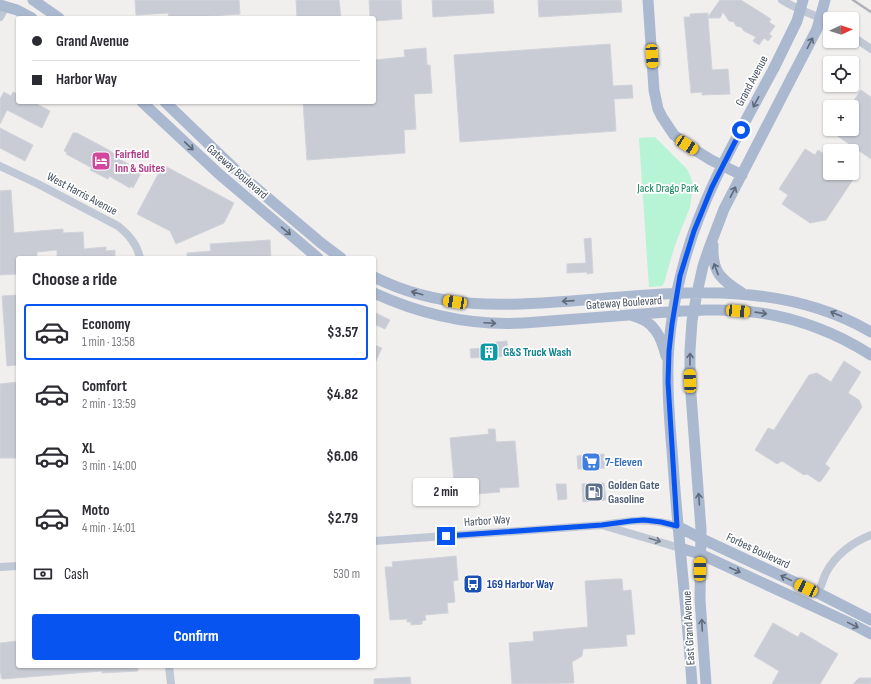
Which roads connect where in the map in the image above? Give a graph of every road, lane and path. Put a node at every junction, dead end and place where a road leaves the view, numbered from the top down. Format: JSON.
{"nodes":[{"id":1,"x":33,"y":0,"type":"edge"},
{"id":2,"x":648,"y":0,"type":"edge"},
{"id":3,"x":782,"y":0,"type":"edge"},
{"id":4,"x":798,"y":0,"type":"edge"},
{"id":5,"x":803,"y":0,"type":"edge"},
{"id":6,"x":824,"y":0,"type":"edge"},
{"id":7,"x":5,"y":4,"type":"edge"},
{"id":8,"x":814,"y":14,"type":"junction"},
{"id":9,"x":28,"y":16,"type":"edge"},
{"id":10,"x":56,"y":16,"type":"edge"},
{"id":11,"x":0,"y":17,"type":"edge"},
{"id":12,"x":823,"y":19,"type":"edge"},
{"id":13,"x":859,"y":41,"type":"edge"},
{"id":14,"x":871,"y":49,"type":"edge"},
{"id":15,"x":144,"y":104,"type":"edge"},
{"id":16,"x":167,"y":104,"type":"edge"},
{"id":17,"x":0,"y":166,"type":"edge"},
{"id":18,"x":722,"y":166,"type":"junction"},
{"id":19,"x":742,"y":175,"type":"junction"},
{"id":20,"x":699,"y":216,"type":"joint"},
{"id":21,"x":715,"y":232,"type":"junction"},
{"id":22,"x":139,"y":256,"type":"edge"},
{"id":23,"x":316,"y":256,"type":"edge"},
{"id":24,"x":338,"y":256,"type":"edge"},
{"id":25,"x":376,"y":278,"type":"edge"},
{"id":26,"x":376,"y":294,"type":"edge"},
{"id":27,"x":677,"y":294,"type":"junction"},
{"id":28,"x":697,"y":294,"type":"junction"},
{"id":29,"x":743,"y":294,"type":"junction"},
{"id":30,"x":694,"y":311,"type":"junction"},
{"id":31,"x":674,"y":312,"type":"junction"},
{"id":32,"x":623,"y":316,"type":"junction"},
{"id":33,"x":871,"y":332,"type":"edge"},
{"id":34,"x":871,"y":355,"type":"edge"},
{"id":35,"x":668,"y":366,"type":"junction"},
{"id":36,"x":602,"y":525,"type":"junction"},
{"id":37,"x":677,"y":526,"type":"junction"},
{"id":38,"x":871,"y":535,"type":"edge"},
{"id":39,"x":700,"y":538,"type":"junction"},
{"id":40,"x":376,"y":541,"type":"edge"},
{"id":41,"x":680,"y":548,"type":"junction"},
{"id":42,"x":700,"y":554,"type":"junction"},
{"id":43,"x":16,"y":566,"type":"edge"},
{"id":44,"x":0,"y":567,"type":"edge"},
{"id":45,"x":818,"y":593,"type":"junction"},
{"id":46,"x":871,"y":620,"type":"edge"},
{"id":47,"x":871,"y":634,"type":"edge"},
{"id":48,"x":169,"y":668,"type":"edge"},
{"id":49,"x":171,"y":684,"type":"edge"},
{"id":50,"x":692,"y":684,"type":"edge"},
{"id":51,"x":706,"y":684,"type":"edge"}],
"edges":[{"from":1,"to":10,"type":"main road"},
{"from":2,"to":18,"type":"main road"},
{"from":3,"to":8,"type":"street"},
{"from":4,"to":8,"type":"street"},
{"from":5,"to":18,"type":"main road","name":"Grand Avenue","one_way":true,"bridge":true},
{"from":19,"to":6,"type":"main road","one_way":true,"bridge":true},
{"from":7,"to":9,"type":"main road"},
{"from":7,"to":11,"type":"street"},
{"from":8,"to":12,"type":"street"},
{"from":13,"to":14,"type":"street"},
{"from":15,"to":23,"type":"main road","name":"Gateway Boulevard","one_way":true},
{"from":16,"to":24,"type":"main road","name":"Gateway Boulevard"},
{"from":17,"to":22,"type":"street","name":"West Harris Avenue"},
{"from":18,"to":19,"type":"main road"},
{"from":18,"to":20,"type":"main road","name":"Grand Avenue"},
{"from":21,"to":19,"type":"main road","name":"East Grand Avenue","one_way":true},
{"from":20,"to":27,"type":"main road","name":"East Grand Avenue"},
{"from":21,"to":28,"type":"main road","name":"East Grand Avenue"},
{"from":29,"to":21,"type":"main road","one_way":true},
{"from":27,"to":25,"type":"main road","name":"Gateway Boulevard","one_way":true},
{"from":26,"to":32,"type":"main road","name":"Gateway Boulevard","one_way":true},
{"from":27,"to":28,"type":"main road","name":"Gateway Boulevard"},
{"from":27,"to":31,"type":"main road","name":"East Grand Avenue"},
{"from":28,"to":29,"type":"main road","name":"Gateway Boulevard"},
{"from":28,"to":30,"type":"main road","name":"East Grand Avenue"},
{"from":33,"to":29,"type":"main road","name":"Gateway Boulevard","one_way":true},
{"from":30,"to":31,"type":"main road","name":"Gateway Boulevard"},
{"from":30,"to":34,"type":"main road","name":"Gateway Boulevard","one_way":true},
{"from":39,"to":30,"type":"main road","name":"East Grand Avenue","one_way":true},
{"from":31,"to":32,"type":"main road","name":"Gateway Boulevard"},
{"from":31,"to":35,"type":"main road","name":"East Grand Avenue"},
{"from":32,"to":35,"type":"main road"},
{"from":35,"to":37,"type":"main road","name":"East Grand Avenue"},
{"from":36,"to":37,"type":"street","name":"Harbor Way"},
{"from":36,"to":40,"type":"street","name":"Harbor Way"},
{"from":36,"to":41,"type":"street","name":"Harbor Way","one_way":true},
{"from":37,"to":39,"type":"main road","name":"Forbes Boulevard"},
{"from":37,"to":41,"type":"main road","name":"East Grand Avenue"},
{"from":38,"to":45,"type":"street"},
{"from":39,"to":42,"type":"main road","name":"East Grand Avenue"},
{"from":45,"to":39,"type":"main road","name":"Forbes Boulevard","one_way":true},
{"from":41,"to":42,"type":"main road"},
{"from":41,"to":50,"type":"main road","name":"East Grand Avenue"},
{"from":42,"to":47,"type":"main road","one_way":true},
{"from":51,"to":42,"type":"main road","name":"East Grand Avenue","one_way":true},
{"from":43,"to":44,"type":"street"},
{"from":45,"to":46,"type":"main road","name":"Forbes Boulevard"},
{"from":48,"to":49,"type":"street"}]}
